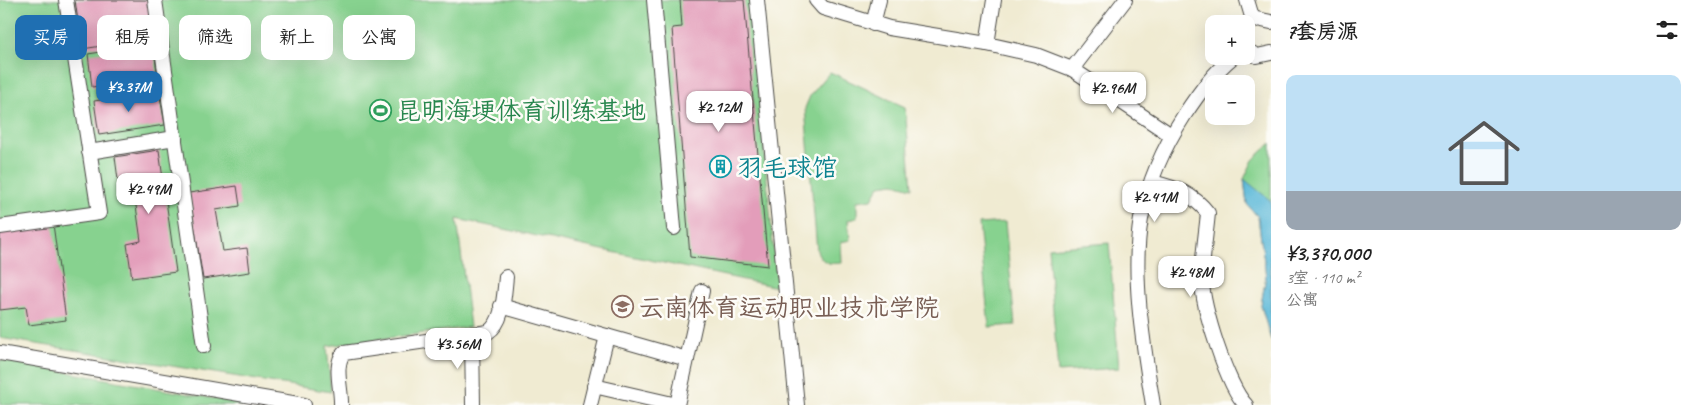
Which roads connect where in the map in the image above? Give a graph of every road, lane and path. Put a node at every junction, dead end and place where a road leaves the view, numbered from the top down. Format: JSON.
{"nodes":[{"id":1,"x":66,"y":0,"type":"edge"},
{"id":2,"x":155,"y":0,"type":"edge"},
{"id":3,"x":654,"y":0,"type":"edge"},
{"id":4,"x":757,"y":0,"type":"edge"},
{"id":5,"x":816,"y":0,"type":"edge"},
{"id":6,"x":879,"y":0,"type":"edge"},
{"id":7,"x":994,"y":0,"type":"edge"},
{"id":8,"x":1125,"y":0,"type":"edge"},
{"id":9,"x":1247,"y":0,"type":"edge"},
{"id":10,"x":1249,"y":15,"type":"edge"},
{"id":11,"x":1255,"y":21,"type":"edge"},
{"id":12,"x":1271,"y":22,"type":"edge"},
{"id":13,"x":873,"y":24,"type":"junction"},
{"id":14,"x":986,"y":44,"type":"junction"},
{"id":15,"x":1271,"y":53,"type":"edge"},
{"id":16,"x":1255,"y":55,"type":"edge"},
{"id":17,"x":1223,"y":65,"type":"edge"},
{"id":18,"x":1072,"y":70,"type":"junction"},
{"id":19,"x":1171,"y":136,"type":"junction"},
{"id":20,"x":175,"y":138,"type":"junction"},
{"id":21,"x":89,"y":152,"type":"junction"},
{"id":22,"x":1152,"y":182,"type":"junction"},
{"id":23,"x":0,"y":227,"type":"edge"},
{"id":24,"x":674,"y":228,"type":"dead end"},
{"id":25,"x":506,"y":277,"type":"dead end"},
{"id":26,"x":702,"y":291,"type":"dead end"},
{"id":27,"x":501,"y":306,"type":"junction"},
{"id":28,"x":472,"y":336,"type":"junction"},
{"id":29,"x":607,"y":336,"type":"junction"},
{"id":30,"x":204,"y":346,"type":"dead end"},
{"id":31,"x":0,"y":352,"type":"edge"},
{"id":32,"x":687,"y":359,"type":"junction"},
{"id":33,"x":594,"y":386,"type":"junction"},
{"id":34,"x":304,"y":405,"type":"edge"},
{"id":35,"x":341,"y":405,"type":"edge"},
{"id":36,"x":472,"y":405,"type":"edge"},
{"id":37,"x":590,"y":405,"type":"edge"},
{"id":38,"x":677,"y":405,"type":"edge"},
{"id":39,"x":797,"y":405,"type":"edge"},
{"id":40,"x":1153,"y":405,"type":"edge"},
{"id":41,"x":1245,"y":405,"type":"edge"}],
"edges":[{"from":1,"to":21,"type":"street"},
{"from":2,"to":20,"type":"street"},
{"from":3,"to":24,"type":"street"},
{"from":4,"to":39,"type":"street"},
{"from":5,"to":13,"type":"street"},
{"from":6,"to":13,"type":"street"},
{"from":7,"to":14,"type":"street"},
{"from":8,"to":18,"type":"street"},
{"from":9,"to":10,"type":"street"},
{"from":11,"to":12,"type":"street"},
{"from":13,"to":14,"type":"street"},
{"from":14,"to":18,"type":"street"},
{"from":15,"to":16,"type":"street"},
{"from":17,"to":19,"type":"street"},
{"from":18,"to":19,"type":"street"},
{"from":19,"to":22,"type":"street"},
{"from":20,"to":21,"type":"street"},
{"from":20,"to":30,"type":"street"},
{"from":21,"to":23,"type":"street"},
{"from":22,"to":40,"type":"street"},
{"from":22,"to":41,"type":"street"},
{"from":25,"to":27,"type":"street"},
{"from":26,"to":32,"type":"street"},
{"from":27,"to":28,"type":"street"},
{"from":27,"to":29,"type":"street"},
{"from":28,"to":35,"type":"street"},
{"from":28,"to":36,"type":"street"},
{"from":29,"to":32,"type":"street"},
{"from":29,"to":33,"type":"street"},
{"from":31,"to":34,"type":"street"},
{"from":32,"to":38,"type":"street"},
{"from":33,"to":37,"type":"street"},
{"from":33,"to":38,"type":"street"}]}
